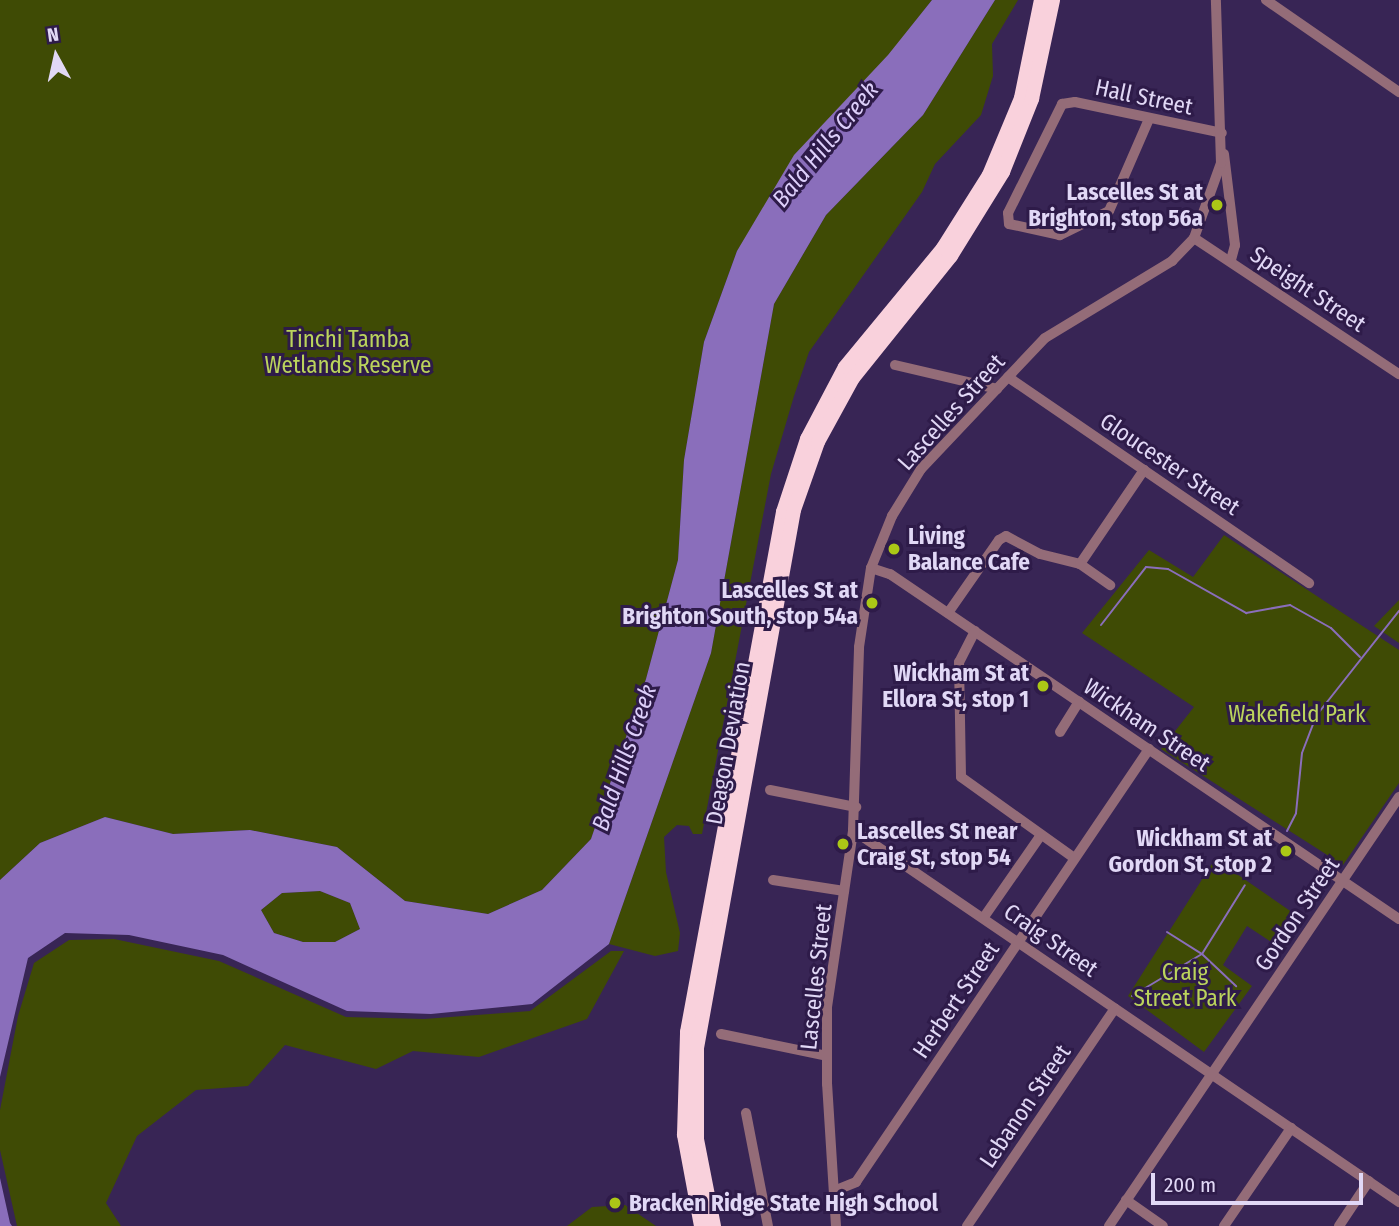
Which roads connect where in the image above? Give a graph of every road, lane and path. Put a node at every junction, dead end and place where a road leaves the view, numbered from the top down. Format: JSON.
{"nodes":[{"id":1,"x":1041,"y":0,"type":"edge"},
{"id":2,"x":1053,"y":0,"type":"edge"},
{"id":3,"x":1266,"y":0,"type":"edge"},
{"id":4,"x":1211,"y":1,"type":"edge"},
{"id":5,"x":1399,"y":92,"type":"edge"},
{"id":6,"x":1149,"y":119,"type":"junction"},
{"id":7,"x":1222,"y":133,"type":"junction"},
{"id":8,"x":1222,"y":147,"type":"junction"},
{"id":9,"x":1194,"y":238,"type":"junction"},
{"id":10,"x":1231,"y":260,"type":"junction"},
{"id":11,"x":895,"y":365,"type":"dead end"},
{"id":12,"x":1399,"y":374,"type":"edge"},
{"id":13,"x":1008,"y":377,"type":"junction"},
{"id":14,"x":997,"y":388,"type":"junction"},
{"id":15,"x":1144,"y":470,"type":"junction"},
{"id":16,"x":1080,"y":564,"type":"junction"},
{"id":17,"x":871,"y":568,"type":"junction"},
{"id":18,"x":1309,"y":583,"type":"dead end"},
{"id":19,"x":1110,"y":585,"type":"dead end"},
{"id":20,"x":948,"y":613,"type":"junction"},
{"id":21,"x":975,"y":631,"type":"junction"},
{"id":22,"x":1079,"y":702,"type":"junction"},
{"id":23,"x":1060,"y":732,"type":"dead end"},
{"id":24,"x":1149,"y":749,"type":"junction"},
{"id":25,"x":770,"y":790,"type":"dead end"},
{"id":26,"x":1399,"y":797,"type":"edge"},
{"id":27,"x":856,"y":807,"type":"junction"},
{"id":28,"x":853,"y":830,"type":"junction"},
{"id":29,"x":1041,"y":835,"type":"junction"},
{"id":30,"x":1074,"y":858,"type":"junction"},
{"id":31,"x":773,"y":880,"type":"dead end"},
{"id":32,"x":1343,"y":881,"type":"junction"},
{"id":33,"x":844,"y":891,"type":"junction"},
{"id":34,"x":984,"y":917,"type":"junction"},
{"id":35,"x":1399,"y":919,"type":"edge"},
{"id":36,"x":1018,"y":942,"type":"junction"},
{"id":37,"x":1115,"y":1008,"type":"junction"},
{"id":38,"x":721,"y":1034,"type":"dead end"},
{"id":39,"x":827,"y":1056,"type":"junction"},
{"id":40,"x":1212,"y":1074,"type":"junction"},
{"id":41,"x":746,"y":1112,"type":"dead end"},
{"id":42,"x":1291,"y":1128,"type":"junction"},
{"id":43,"x":1369,"y":1181,"type":"junction"},
{"id":44,"x":834,"y":1191,"type":"junction"},
{"id":45,"x":1126,"y":1200,"type":"junction"},
{"id":46,"x":1399,"y":1202,"type":"edge"},
{"id":47,"x":701,"y":1226,"type":"edge"},
{"id":48,"x":715,"y":1226,"type":"edge"},
{"id":49,"x":768,"y":1226,"type":"edge"},
{"id":50,"x":836,"y":1226,"type":"edge"},
{"id":51,"x":967,"y":1226,"type":"edge"},
{"id":52,"x":1109,"y":1226,"type":"edge"},
{"id":53,"x":1163,"y":1226,"type":"edge"},
{"id":54,"x":1224,"y":1226,"type":"edge"},
{"id":55,"x":1339,"y":1226,"type":"edge"}],
"edges":[{"from":1,"to":47,"type":"highway","name":"Deagon Deviation"},
{"from":2,"to":48,"type":"highway","name":"Deagon Deviation"},
{"from":3,"to":5,"type":"street"},
{"from":4,"to":7,"type":"street","name":"Lascelles Street"},
{"from":6,"to":6,"type":"street","name":"Hall Street"},
{"from":6,"to":7,"type":"street","name":"Hall Street"},
{"from":7,"to":8,"type":"street","name":"Lascelles Street"},
{"from":8,"to":9,"type":"street","name":"Lascelles Street"},
{"from":8,"to":10,"type":"street"},
{"from":9,"to":10,"type":"street","name":"Speight Street"},
{"from":9,"to":13,"type":"street","name":"Lascelles Street"},
{"from":10,"to":12,"type":"street","name":"Speight Street"},
{"from":11,"to":14,"type":"street"},
{"from":13,"to":14,"type":"street","name":"Lascelles Street"},
{"from":13,"to":15,"type":"street","name":"Gloucester Street"},
{"from":14,"to":17,"type":"street","name":"Lascelles Street"},
{"from":15,"to":16,"type":"street"},
{"from":15,"to":18,"type":"street","name":"Gloucester Street"},
{"from":16,"to":19,"type":"street"},
{"from":16,"to":20,"type":"street"},
{"from":17,"to":20,"type":"street","name":"Wickham Street"},
{"from":17,"to":27,"type":"street","name":"Lascelles Street"},
{"from":20,"to":21,"type":"street","name":"Wickham Street"},
{"from":21,"to":22,"type":"street","name":"Wickham Street"},
{"from":21,"to":29,"type":"street"},
{"from":22,"to":23,"type":"street"},
{"from":22,"to":24,"type":"street","name":"Wickham Street"},
{"from":24,"to":30,"type":"street","name":"Herbert Street"},
{"from":24,"to":32,"type":"street","name":"Wickham Street"},
{"from":25,"to":27,"type":"street"},
{"from":26,"to":32,"type":"street","name":"Gordon Street"},
{"from":27,"to":28,"type":"street","name":"Lascelles Street"},
{"from":28,"to":33,"type":"street","name":"Lascelles Street"},
{"from":28,"to":34,"type":"street","name":"Craig Street"},
{"from":29,"to":30,"type":"street"},
{"from":29,"to":34,"type":"street"},
{"from":30,"to":36,"type":"street","name":"Herbert Street"},
{"from":31,"to":33,"type":"street"},
{"from":32,"to":35,"type":"street","name":"Wickham Street"},
{"from":32,"to":40,"type":"street","name":"Gordon Street"},
{"from":33,"to":39,"type":"street","name":"Lascelles Street"},
{"from":34,"to":36,"type":"street","name":"Craig Street"},
{"from":36,"to":37,"type":"street","name":"Craig Street"},
{"from":36,"to":44,"type":"street","name":"Herbert Street"},
{"from":37,"to":40,"type":"street","name":"Craig Street"},
{"from":37,"to":51,"type":"street","name":"Lebanon Street"},
{"from":38,"to":39,"type":"street"},
{"from":39,"to":44,"type":"street","name":"Lascelles Street"},
{"from":40,"to":42,"type":"street","name":"Craig Street"},
{"from":40,"to":45,"type":"street","name":"Gordon Street"},
{"from":41,"to":49,"type":"street"},
{"from":42,"to":43,"type":"street","name":"Craig Street"},
{"from":42,"to":54,"type":"street"},
{"from":43,"to":46,"type":"street","name":"Craig Street"},
{"from":43,"to":55,"type":"street"},
{"from":44,"to":50,"type":"street","name":"Lascelles Street"},
{"from":45,"to":52,"type":"street","name":"Gordon Street"},
{"from":45,"to":53,"type":"street"}]}
